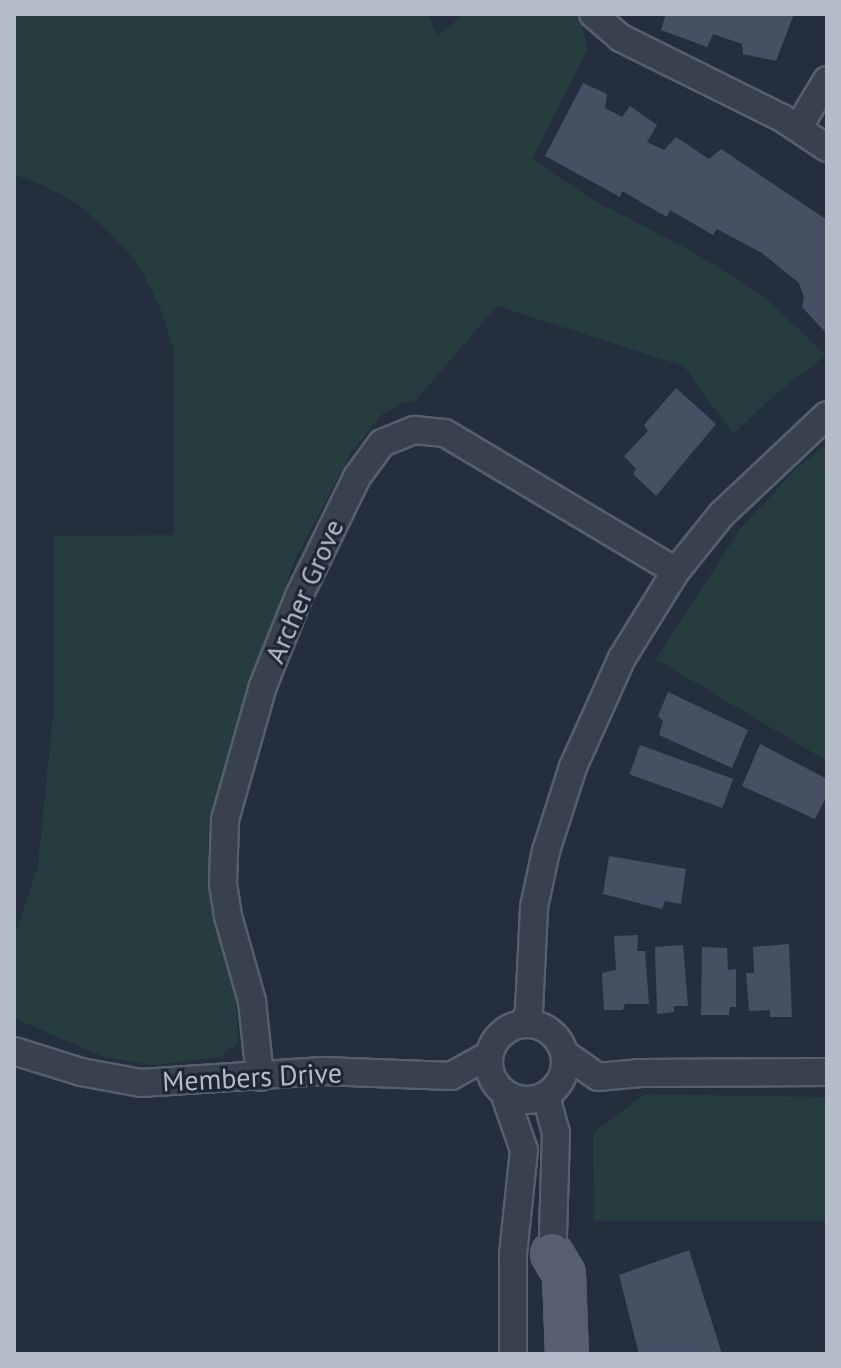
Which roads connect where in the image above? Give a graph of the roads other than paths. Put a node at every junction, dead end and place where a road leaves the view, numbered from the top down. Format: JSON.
{"nodes":[{"id":1,"x":593,"y":14,"type":"edge"},
{"id":2,"x":827,"y":80,"type":"edge"},
{"id":3,"x":798,"y":128,"type":"junction"},
{"id":4,"x":827,"y":148,"type":"edge"},
{"id":5,"x":827,"y":415,"type":"edge"},
{"id":6,"x":676,"y":571,"type":"junction"},
{"id":7,"x":524,"y":1024,"type":"junction"},
{"id":8,"x":14,"y":1051,"type":"edge"},
{"id":9,"x":565,"y":1054,"type":"junction"},
{"id":10,"x":489,"y":1055,"type":"junction"},
{"id":11,"x":827,"y":1072,"type":"edge"},
{"id":12,"x":260,"y":1077,"type":"junction"},
{"id":13,"x":504,"y":1093,"type":"junction"},
{"id":14,"x":546,"y":1096,"type":"junction"},
{"id":15,"x":552,"y":1254,"type":"junction"},
{"id":16,"x":513,"y":1354,"type":"edge"},
{"id":17,"x":552,"y":1354,"type":"edge"},
{"id":18,"x":567,"y":1354,"type":"edge"}],
"edges":[{"from":1,"to":3,"type":"street"},
{"from":2,"to":3,"type":"street"},
{"from":3,"to":4,"type":"street"},
{"from":5,"to":6,"type":"street"},
{"from":6,"to":7,"type":"street"},
{"from":6,"to":12,"type":"street","name":"Archer Grove"},
{"from":7,"to":9,"type":"street"},
{"from":7,"to":10,"type":"street"},
{"from":8,"to":12,"type":"street","name":"Members Drive"},
{"from":9,"to":11,"type":"street"},
{"from":9,"to":14,"type":"street"},
{"from":10,"to":12,"type":"street","name":"Members Drive"},
{"from":10,"to":13,"type":"street"},
{"from":13,"to":14,"type":"street"},
{"from":13,"to":16,"type":"street"},
{"from":14,"to":15,"type":"street"},
{"from":15,"to":17,"type":"street"},
{"from":15,"to":18,"type":"main road"}]}
